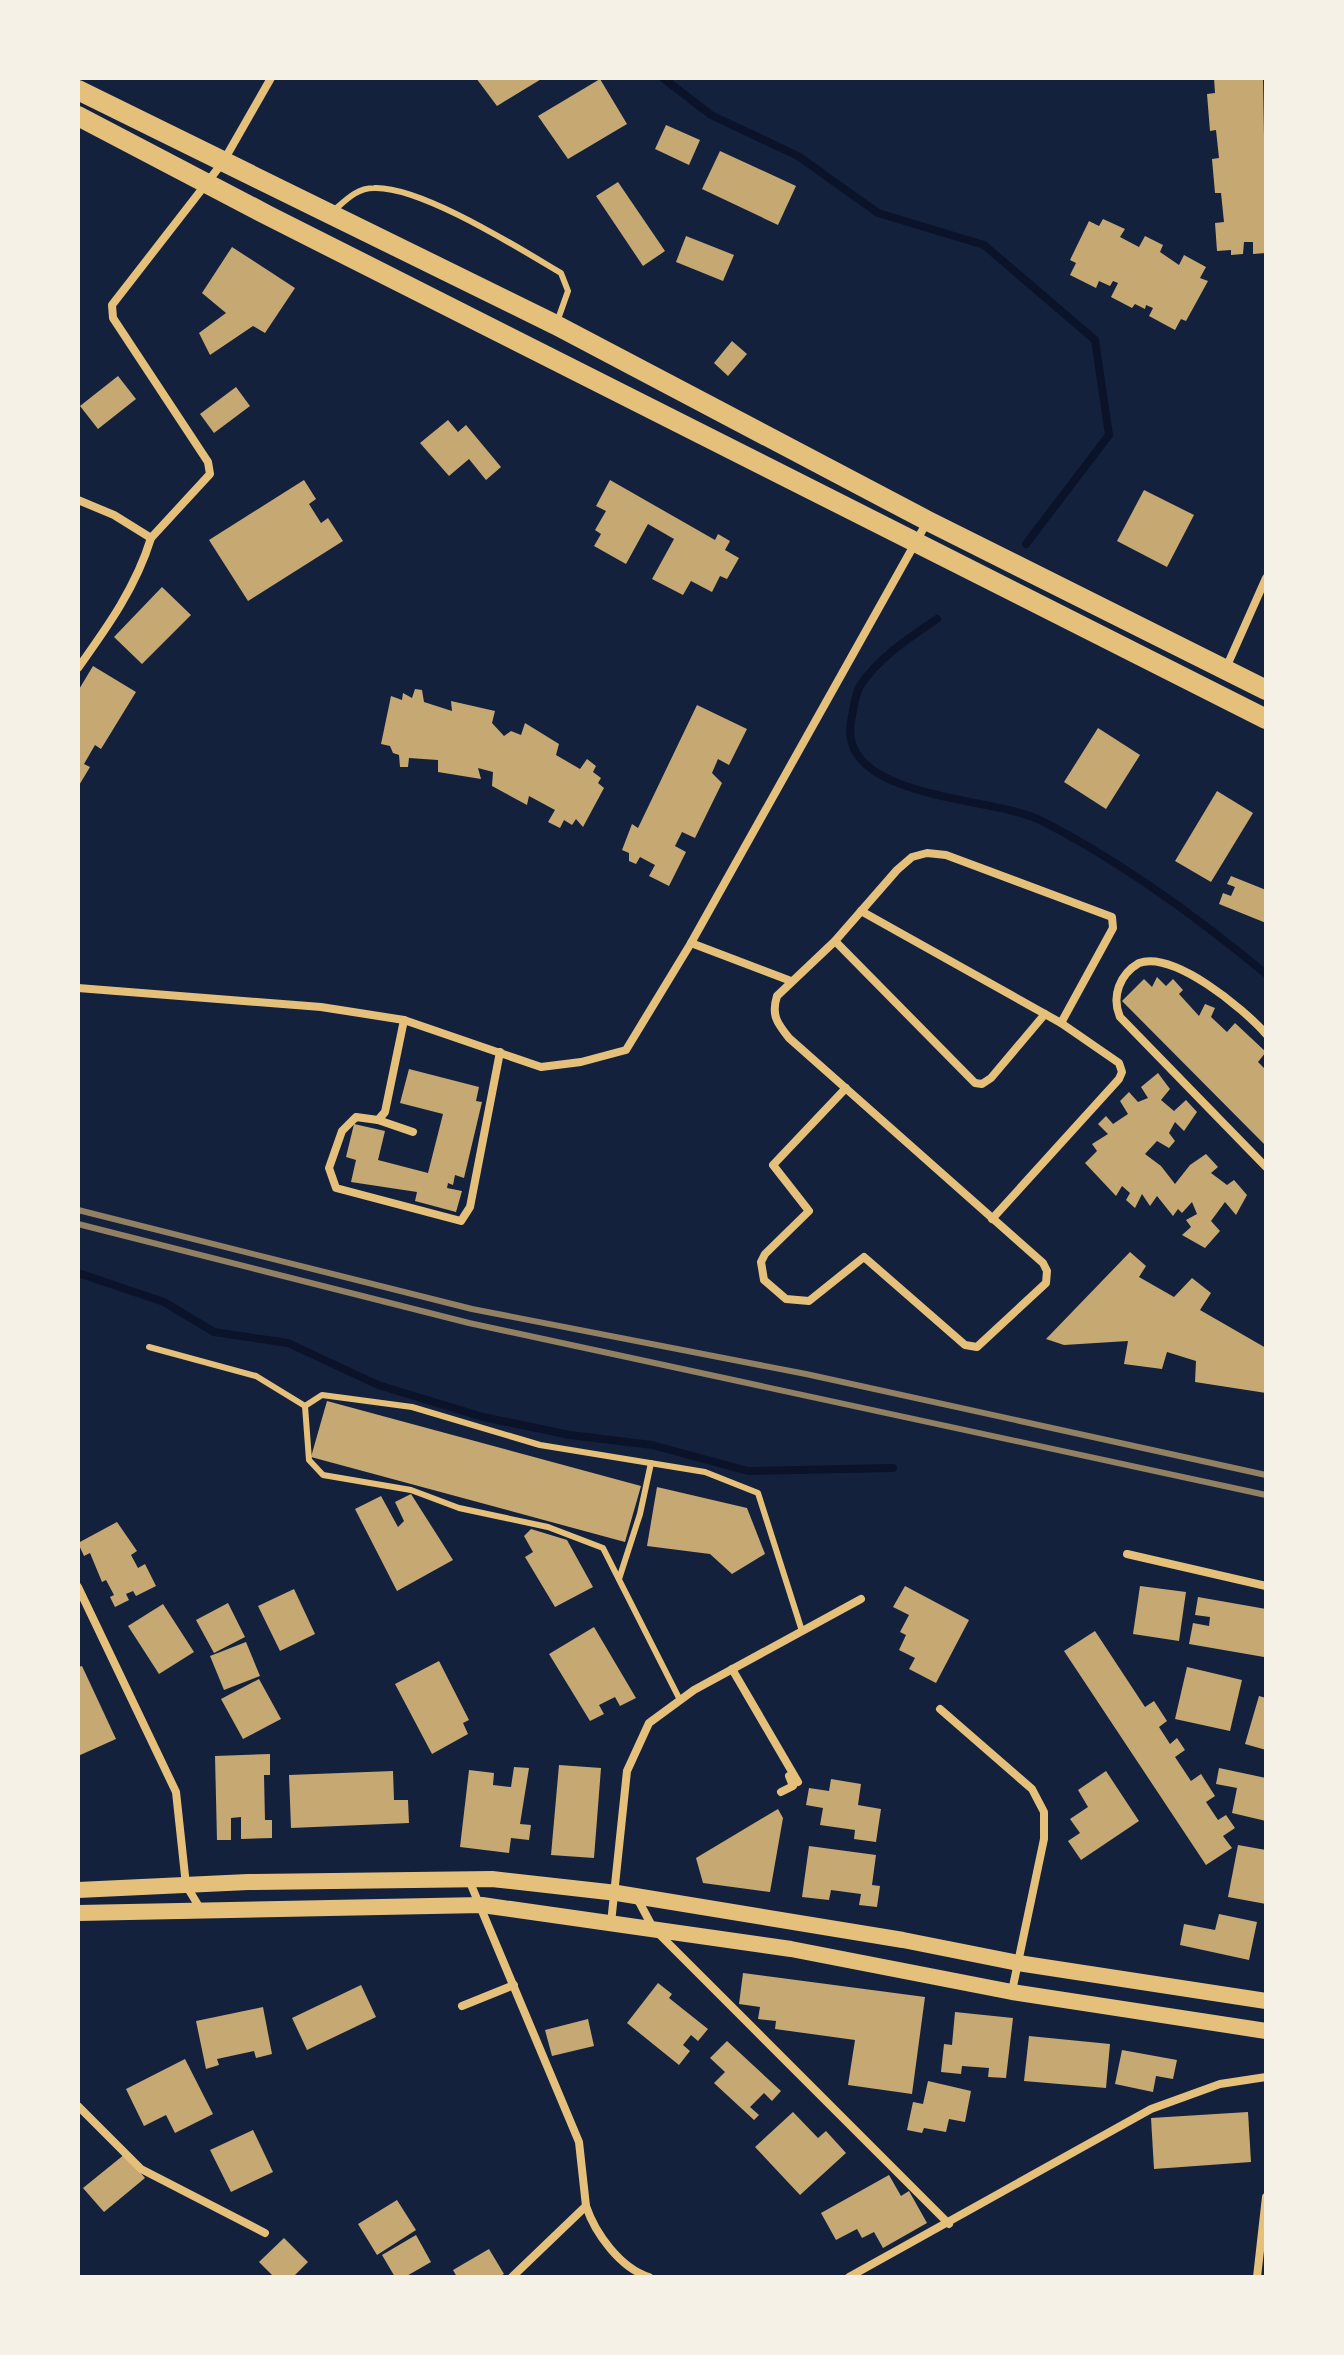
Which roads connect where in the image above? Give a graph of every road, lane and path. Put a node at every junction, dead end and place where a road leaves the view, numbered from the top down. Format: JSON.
{"nodes":[{"id":1,"x":271,"y":78,"type":"edge"},
{"id":2,"x":78,"y":90,"type":"edge"},
{"id":3,"x":78,"y":116,"type":"edge"},
{"id":4,"x":223,"y":162,"type":"junction"},
{"id":5,"x":207,"y":183,"type":"junction"},
{"id":6,"x":330,"y":214,"type":"junction"},
{"id":7,"x":562,"y":328,"type":"junction"},
{"id":8,"x":552,"y":360,"type":"junction"},
{"id":9,"x":79,"y":501,"type":"edge"},
{"id":10,"x":928,"y":521,"type":"junction"},
{"id":11,"x":151,"y":538,"type":"junction"},
{"id":12,"x":915,"y":544,"type":"junction"},
{"id":13,"x":1266,"y":578,"type":"edge"},
{"id":14,"x":78,"y":668,"type":"edge"},
{"id":15,"x":1225,"y":669,"type":"junction"},
{"id":16,"x":1266,"y":690,"type":"edge"},
{"id":17,"x":1266,"y":719,"type":"edge"},
{"id":18,"x":861,"y":911,"type":"junction"},
{"id":19,"x":835,"y":941,"type":"junction"},
{"id":20,"x":691,"y":943,"type":"junction"},
{"id":21,"x":791,"y":981,"type":"junction"},
{"id":22,"x":78,"y":988,"type":"edge"},
{"id":23,"x":1045,"y":1014,"type":"junction"},
{"id":24,"x":404,"y":1020,"type":"junction"},
{"id":25,"x":1061,"y":1023,"type":"junction"},
{"id":26,"x":1266,"y":1034,"type":"edge"},
{"id":27,"x":500,"y":1052,"type":"junction"},
{"id":28,"x":846,"y":1088,"type":"junction"},
{"id":29,"x":378,"y":1120,"type":"junction"},
{"id":30,"x":413,"y":1132,"type":"dead end"},
{"id":31,"x":1266,"y":1167,"type":"edge"},
{"id":32,"x":992,"y":1219,"type":"junction"},
{"id":33,"x":149,"y":1347,"type":"dead end"},
{"id":34,"x":305,"y":1406,"type":"junction"},
{"id":35,"x":651,"y":1463,"type":"junction"},
{"id":36,"x":1127,"y":1554,"type":"dead end"},
{"id":37,"x":619,"y":1579,"type":"junction"},
{"id":38,"x":1266,"y":1586,"type":"edge"},
{"id":39,"x":78,"y":1587,"type":"edge"},
{"id":40,"x":861,"y":1599,"type":"dead end"},
{"id":41,"x":802,"y":1631,"type":"junction"},
{"id":42,"x":732,"y":1669,"type":"junction"},
{"id":43,"x":680,"y":1700,"type":"junction"},
{"id":44,"x":940,"y":1709,"type":"dead end"},
{"id":45,"x":781,"y":1752,"type":"junction"},
{"id":46,"x":798,"y":1782,"type":"dead end"},
{"id":47,"x":781,"y":1792,"type":"dead end"},
{"id":48,"x":468,"y":1879,"type":"junction"},
{"id":49,"x":314,"y":1881,"type":"junction"},
{"id":50,"x":186,"y":1885,"type":"junction"},
{"id":51,"x":78,"y":1890,"type":"edge"},
{"id":52,"x":617,"y":1893,"type":"junction"},
{"id":53,"x":636,"y":1896,"type":"junction"},
{"id":54,"x":482,"y":1905,"type":"junction"},
{"id":55,"x":313,"y":1908,"type":"junction"},
{"id":56,"x":201,"y":1911,"type":"junction"},
{"id":57,"x":78,"y":1913,"type":"edge"},
{"id":58,"x":611,"y":1923,"type":"junction"},
{"id":59,"x":797,"y":1923,"type":"junction"},
{"id":60,"x":653,"y":1928,"type":"junction"},
{"id":61,"x":791,"y":1949,"type":"junction"},
{"id":62,"x":1018,"y":1963,"type":"junction"},
{"id":63,"x":514,"y":1985,"type":"junction"},
{"id":64,"x":1012,"y":1992,"type":"junction"},
{"id":65,"x":1266,"y":2001,"type":"edge"},
{"id":66,"x":462,"y":2006,"type":"dead end"},
{"id":67,"x":1266,"y":2031,"type":"edge"},
{"id":68,"x":1266,"y":2077,"type":"edge"},
{"id":69,"x":78,"y":2106,"type":"edge"},
{"id":70,"x":1266,"y":2197,"type":"edge"},
{"id":71,"x":586,"y":2206,"type":"junction"},
{"id":72,"x":949,"y":2224,"type":"junction"},
{"id":73,"x":265,"y":2233,"type":"dead end"},
{"id":74,"x":512,"y":2277,"type":"edge"},
{"id":75,"x":649,"y":2277,"type":"edge"},
{"id":76,"x":849,"y":2277,"type":"edge"},
{"id":77,"x":1257,"y":2277,"type":"edge"}],
"edges":[{"from":1,"to":4,"type":"street"},
{"from":2,"to":4,"type":"main road"},
{"from":3,"to":5,"type":"main road"},
{"from":4,"to":5,"type":"street"},
{"from":4,"to":6,"type":"main road"},
{"from":5,"to":8,"type":"main road"},
{"from":5,"to":11,"type":"street"},
{"from":6,"to":7,"type":"main road"},
{"from":6,"to":7,"type":"lane"},
{"from":7,"to":8,"type":"main road"},
{"from":7,"to":10,"type":"main road"},
{"from":8,"to":12,"type":"main road"},
{"from":9,"to":11,"type":"street"},
{"from":10,"to":12,"type":"street"},
{"from":10,"to":15,"type":"main road"},
{"from":11,"to":14,"type":"street"},
{"from":12,"to":17,"type":"main road"},
{"from":12,"to":20,"type":"street"},
{"from":13,"to":15,"type":"street"},
{"from":15,"to":16,"type":"main road"},
{"from":18,"to":19,"type":"street"},
{"from":18,"to":23,"type":"street"},
{"from":18,"to":25,"type":"street"},
{"from":19,"to":21,"type":"street"},
{"from":19,"to":23,"type":"street"},
{"from":20,"to":21,"type":"street"},
{"from":20,"to":27,"type":"street"},
{"from":21,"to":28,"type":"street"},
{"from":22,"to":24,"type":"street"},
{"from":23,"to":25,"type":"street"},
{"from":24,"to":27,"type":"street"},
{"from":24,"to":29,"type":"street"},
{"from":25,"to":32,"type":"street"},
{"from":26,"to":31,"type":"street"},
{"from":27,"to":29,"type":"street"},
{"from":28,"to":32,"type":"street"},
{"from":28,"to":32,"type":"street"},
{"from":29,"to":30,"type":"street"},
{"from":33,"to":34,"type":"lane"},
{"from":34,"to":35,"type":"lane"},
{"from":34,"to":37,"type":"lane"},
{"from":35,"to":37,"type":"lane"},
{"from":35,"to":41,"type":"lane"},
{"from":36,"to":38,"type":"street"},
{"from":37,"to":43,"type":"lane"},
{"from":39,"to":50,"type":"street"},
{"from":40,"to":41,"type":"street"},
{"from":41,"to":42,"type":"street"},
{"from":42,"to":43,"type":"street"},
{"from":42,"to":45,"type":"street"},
{"from":43,"to":52,"type":"street"},
{"from":44,"to":62,"type":"street"},
{"from":45,"to":46,"type":"street"},
{"from":45,"to":47,"type":"street"},
{"from":48,"to":49,"type":"main road"},
{"from":48,"to":52,"type":"main road"},
{"from":48,"to":54,"type":"street"},
{"from":49,"to":50,"type":"main road"},
{"from":49,"to":55,"type":"main road"},
{"from":50,"to":51,"type":"main road"},
{"from":50,"to":56,"type":"street"},
{"from":52,"to":53,"type":"main road"},
{"from":52,"to":58,"type":"street"},
{"from":53,"to":59,"type":"main road"},
{"from":53,"to":60,"type":"street"},
{"from":54,"to":55,"type":"main road"},
{"from":54,"to":58,"type":"main road"},
{"from":54,"to":63,"type":"street"},
{"from":55,"to":56,"type":"main road"},
{"from":56,"to":57,"type":"main road"},
{"from":58,"to":60,"type":"main road"},
{"from":59,"to":61,"type":"main road"},
{"from":59,"to":62,"type":"main road"},
{"from":60,"to":61,"type":"main road"},
{"from":60,"to":72,"type":"street"},
{"from":61,"to":64,"type":"main road"},
{"from":62,"to":64,"type":"street"},
{"from":62,"to":65,"type":"main road"},
{"from":63,"to":66,"type":"street"},
{"from":63,"to":71,"type":"street"},
{"from":64,"to":67,"type":"main road"},
{"from":68,"to":72,"type":"street"},
{"from":69,"to":73,"type":"street"},
{"from":70,"to":77,"type":"street"},
{"from":71,"to":74,"type":"street"},
{"from":71,"to":75,"type":"street"},
{"from":72,"to":76,"type":"street"}]}
